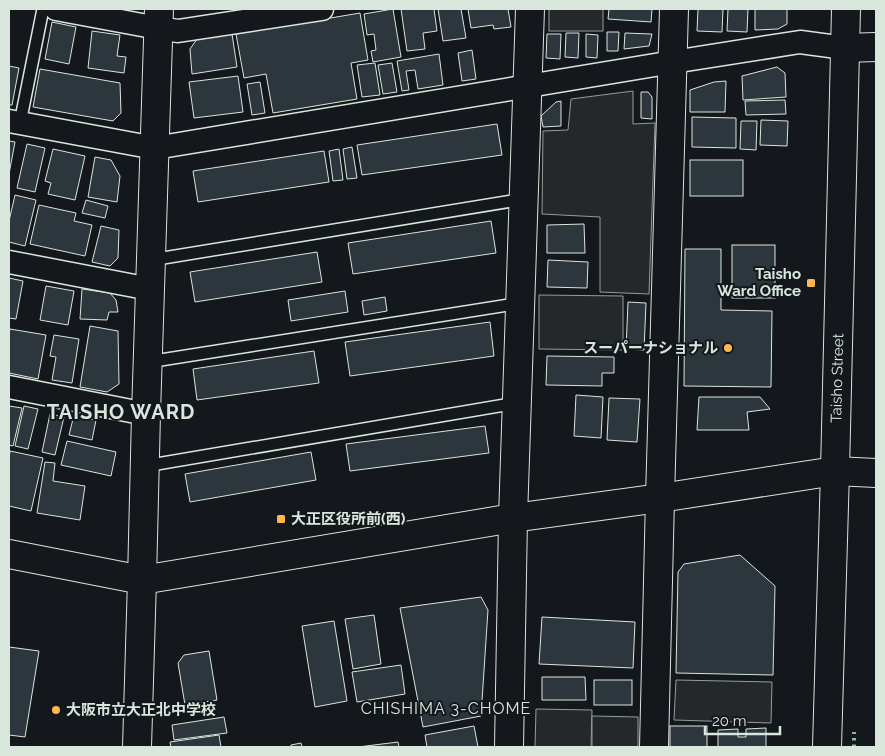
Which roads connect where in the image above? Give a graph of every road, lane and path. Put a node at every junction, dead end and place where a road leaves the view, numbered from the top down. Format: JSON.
{"nodes":[{"id":1,"x":42,"y":9,"type":"edge"},
{"id":2,"x":56,"y":9,"type":"edge"},
{"id":3,"x":322,"y":9,"type":"edge"},
{"id":4,"x":530,"y":9,"type":"edge"},
{"id":5,"x":674,"y":9,"type":"edge"},
{"id":6,"x":846,"y":9,"type":"edge"},
{"id":7,"x":159,"y":19,"type":"edge"},
{"id":8,"x":876,"y":47,"type":"edge"},
{"id":9,"x":845,"y":48,"type":"junction"},
{"id":10,"x":673,"y":62,"type":"junction"},
{"id":11,"x":528,"y":86,"type":"junction"},
{"id":12,"x":15,"y":122,"type":"edge"},
{"id":13,"x":155,"y":148,"type":"junction"},
{"id":14,"x":524,"y":199,"type":"junction"},
{"id":15,"x":151,"y":260,"type":"junction"},
{"id":16,"x":9,"y":262,"type":"edge"},
{"id":17,"x":150,"y":289,"type":"junction"},
{"id":18,"x":521,"y":303,"type":"junction"},
{"id":19,"x":148,"y":362,"type":"junction"},
{"id":20,"x":9,"y":388,"type":"edge"},
{"id":21,"x":517,"y":403,"type":"junction"},
{"id":22,"x":146,"y":414,"type":"junction"},
{"id":23,"x":145,"y":466,"type":"junction"},
{"id":24,"x":835,"y":471,"type":"junction"},
{"id":25,"x":876,"y":473,"type":"edge"},
{"id":26,"x":660,"y":498,"type":"junction"},
{"id":27,"x":513,"y":518,"type":"junction"},
{"id":28,"x":9,"y":554,"type":"edge"},
{"id":29,"x":142,"y":580,"type":"junction"},
{"id":30,"x":137,"y":747,"type":"edge"},
{"id":31,"x":509,"y":747,"type":"edge"},
{"id":32,"x":654,"y":747,"type":"edge"},
{"id":33,"x":827,"y":747,"type":"edge"}],
"edges":[{"from":1,"to":12,"type":"lane"},
{"from":2,"to":7,"type":"street"},
{"from":3,"to":7,"type":"street"},
{"from":4,"to":11,"type":"street"},
{"from":5,"to":10,"type":"street"},
{"from":6,"to":9,"type":"street","name":"Taisho Street"},
{"from":7,"to":13,"type":"street"},
{"from":8,"to":9,"type":"street"},
{"from":9,"to":10,"type":"street"},
{"from":9,"to":24,"type":"street","name":"Taisho Street"},
{"from":10,"to":11,"type":"street"},
{"from":10,"to":26,"type":"street"},
{"from":11,"to":13,"type":"street"},
{"from":11,"to":14,"type":"street"},
{"from":12,"to":13,"type":"street"},
{"from":13,"to":15,"type":"street"},
{"from":14,"to":15,"type":"lane"},
{"from":14,"to":18,"type":"street"},
{"from":15,"to":17,"type":"street"},
{"from":16,"to":17,"type":"street"},
{"from":17,"to":19,"type":"street"},
{"from":18,"to":19,"type":"lane"},
{"from":18,"to":21,"type":"street"},
{"from":19,"to":22,"type":"street"},
{"from":20,"to":22,"type":"street"},
{"from":21,"to":23,"type":"lane"},
{"from":21,"to":27,"type":"street"},
{"from":22,"to":23,"type":"street"},
{"from":23,"to":29,"type":"street"},
{"from":24,"to":25,"type":"street"},
{"from":24,"to":26,"type":"street"},
{"from":24,"to":33,"type":"street","name":"Taisho Street"},
{"from":26,"to":27,"type":"street"},
{"from":26,"to":32,"type":"street"},
{"from":27,"to":29,"type":"street"},
{"from":27,"to":31,"type":"street"},
{"from":28,"to":29,"type":"street"},
{"from":29,"to":30,"type":"street"}]}
